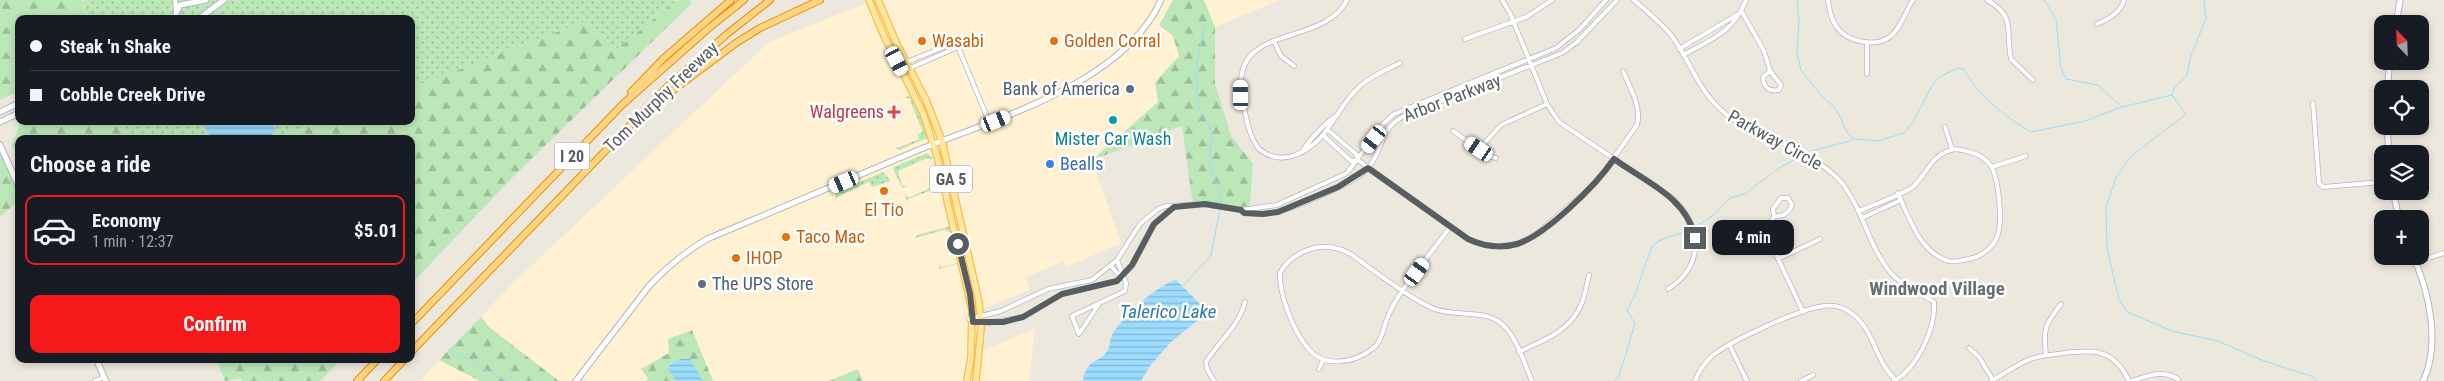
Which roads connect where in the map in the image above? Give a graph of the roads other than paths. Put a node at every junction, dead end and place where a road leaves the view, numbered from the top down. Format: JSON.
{"nodes":[{"id":1,"x":175,"y":0,"type":"edge"},
{"id":2,"x":206,"y":0,"type":"edge"},
{"id":3,"x":224,"y":0,"type":"edge"},
{"id":4,"x":731,"y":0,"type":"edge"},
{"id":5,"x":744,"y":0,"type":"edge"},
{"id":6,"x":770,"y":0,"type":"edge"},
{"id":7,"x":820,"y":0,"type":"edge"},
{"id":8,"x":869,"y":0,"type":"edge"},
{"id":9,"x":878,"y":0,"type":"edge"},
{"id":10,"x":1161,"y":0,"type":"edge"},
{"id":11,"x":1347,"y":0,"type":"edge"},
{"id":12,"x":1502,"y":0,"type":"edge"},
{"id":13,"x":1552,"y":0,"type":"edge"},
{"id":14,"x":1606,"y":0,"type":"edge"},
{"id":15,"x":1617,"y":0,"type":"edge"},
{"id":16,"x":1634,"y":0,"type":"edge"},
{"id":17,"x":1746,"y":0,"type":"edge"},
{"id":18,"x":1828,"y":0,"type":"edge"},
{"id":19,"x":1913,"y":0,"type":"edge"},
{"id":20,"x":1987,"y":0,"type":"edge"},
{"id":21,"x":2124,"y":0,"type":"edge"},
{"id":22,"x":2400,"y":0,"type":"edge"},
{"id":23,"x":189,"y":2,"type":"edge"},
{"id":24,"x":1742,"y":12,"type":"junction"},
{"id":25,"x":176,"y":14,"type":"edge"},
{"id":26,"x":201,"y":15,"type":"edge"},
{"id":27,"x":205,"y":15,"type":"edge"},
{"id":28,"x":2398,"y":15,"type":"edge"},
{"id":29,"x":1514,"y":21,"type":"junction"},
{"id":30,"x":2097,"y":24,"type":"dead end"},
{"id":31,"x":1465,"y":39,"type":"dead end"},
{"id":32,"x":1274,"y":41,"type":"junction"},
{"id":33,"x":1867,"y":42,"type":"junction"},
{"id":34,"x":958,"y":47,"type":"junction"},
{"id":35,"x":1679,"y":49,"type":"junction"},
{"id":36,"x":1683,"y":55,"type":"junction"},
{"id":37,"x":1528,"y":59,"type":"junction"},
{"id":38,"x":1400,"y":63,"type":"dead end"},
{"id":39,"x":908,"y":65,"type":"junction"},
{"id":40,"x":1294,"y":66,"type":"dead end"},
{"id":41,"x":1531,"y":67,"type":"junction"},
{"id":42,"x":1623,"y":71,"type":"dead end"},
{"id":43,"x":1770,"y":71,"type":"junction"},
{"id":44,"x":1867,"y":74,"type":"dead end"},
{"id":45,"x":2033,"y":80,"type":"dead end"},
{"id":46,"x":2313,"y":103,"type":"dead end"},
{"id":47,"x":622,"y":104,"type":"junction"},
{"id":48,"x":1547,"y":104,"type":"junction"},
{"id":49,"x":15,"y":105,"type":"edge"},
{"id":50,"x":0,"y":112,"type":"edge"},
{"id":51,"x":643,"y":112,"type":"junction"},
{"id":52,"x":15,"y":115,"type":"edge"},
{"id":53,"x":1338,"y":115,"type":"junction"},
{"id":54,"x":0,"y":122,"type":"edge"},
{"id":55,"x":990,"y":124,"type":"junction"},
{"id":56,"x":1945,"y":127,"type":"dead end"},
{"id":57,"x":1328,"y":130,"type":"junction"},
{"id":58,"x":1453,"y":131,"type":"dead end"},
{"id":59,"x":1324,"y":136,"type":"junction"},
{"id":60,"x":942,"y":141,"type":"junction"},
{"id":61,"x":934,"y":144,"type":"junction"},
{"id":62,"x":0,"y":145,"type":"edge"},
{"id":63,"x":1479,"y":149,"type":"junction"},
{"id":64,"x":1952,"y":149,"type":"junction"},
{"id":65,"x":1303,"y":152,"type":"junction"},
{"id":66,"x":2026,"y":156,"type":"dead end"},
{"id":67,"x":1496,"y":158,"type":"dead end"},
{"id":68,"x":1614,"y":159,"type":"junction"},
{"id":69,"x":1358,"y":160,"type":"junction"},
{"id":70,"x":1992,"y":167,"type":"junction"},
{"id":71,"x":1368,"y":168,"type":"junction"},
{"id":72,"x":15,"y":178,"type":"edge"},
{"id":73,"x":2374,"y":183,"type":"edge"},
{"id":74,"x":1898,"y":193,"type":"junction"},
{"id":75,"x":1901,"y":200,"type":"junction"},
{"id":76,"x":1174,"y":207,"type":"junction"},
{"id":77,"x":1241,"y":210,"type":"junction"},
{"id":78,"x":1859,"y":211,"type":"junction"},
{"id":79,"x":1774,"y":216,"type":"junction"},
{"id":80,"x":1862,"y":218,"type":"junction"},
{"id":81,"x":1450,"y":227,"type":"junction"},
{"id":82,"x":1820,"y":239,"type":"dead end"},
{"id":83,"x":2444,"y":253,"type":"edge"},
{"id":84,"x":2429,"y":256,"type":"edge"},
{"id":85,"x":1778,"y":259,"type":"junction"},
{"id":86,"x":1116,"y":260,"type":"junction"},
{"id":87,"x":2417,"y":265,"type":"edge"},
{"id":88,"x":1110,"y":266,"type":"junction"},
{"id":89,"x":1124,"y":276,"type":"junction"},
{"id":90,"x":1590,"y":276,"type":"dead end"},
{"id":91,"x":1668,"y":289,"type":"dead end"},
{"id":92,"x":1403,"y":292,"type":"junction"},
{"id":93,"x":1245,"y":302,"type":"dead end"},
{"id":94,"x":1098,"y":304,"type":"junction"},
{"id":95,"x":2061,"y":304,"type":"dead end"},
{"id":96,"x":1803,"y":312,"type":"junction"},
{"id":97,"x":415,"y":320,"type":"edge"},
{"id":98,"x":973,"y":320,"type":"junction"},
{"id":99,"x":981,"y":320,"type":"junction"},
{"id":100,"x":1729,"y":344,"type":"junction"},
{"id":101,"x":415,"y":348,"type":"edge"},
{"id":102,"x":1969,"y":348,"type":"dead end"},
{"id":103,"x":1520,"y":352,"type":"junction"},
{"id":104,"x":2046,"y":354,"type":"junction"},
{"id":105,"x":1323,"y":360,"type":"junction"},
{"id":106,"x":98,"y":363,"type":"edge"},
{"id":107,"x":374,"y":363,"type":"edge"},
{"id":108,"x":401,"y":363,"type":"edge"},
{"id":109,"x":1319,"y":369,"type":"dead end"},
{"id":110,"x":1813,"y":375,"type":"dead end"},
{"id":111,"x":105,"y":379,"type":"edge"},
{"id":112,"x":1992,"y":380,"type":"edge"},
{"id":113,"x":2178,"y":380,"type":"dead end"},
{"id":114,"x":94,"y":381,"type":"edge"},
{"id":115,"x":357,"y":381,"type":"edge"},
{"id":116,"x":384,"y":381,"type":"edge"},
{"id":117,"x":576,"y":381,"type":"edge"},
{"id":118,"x":967,"y":381,"type":"edge"},
{"id":119,"x":976,"y":381,"type":"edge"},
{"id":120,"x":1214,"y":381,"type":"edge"},
{"id":121,"x":1532,"y":381,"type":"edge"},
{"id":122,"x":1695,"y":381,"type":"edge"},
{"id":123,"x":1747,"y":381,"type":"edge"},
{"id":124,"x":1801,"y":381,"type":"edge"},
{"id":125,"x":1896,"y":381,"type":"edge"},
{"id":126,"x":2131,"y":381,"type":"edge"},
{"id":127,"x":2423,"y":381,"type":"edge"}],
"edges":[{"from":1,"to":25,"type":"street"},
{"from":2,"to":23,"type":"main road"},
{"from":3,"to":27,"type":"main road"},
{"from":4,"to":47,"type":"highway"},
{"from":5,"to":47,"type":"highway","name":"Tom Murphy Freeway","number":"I 20"},
{"from":6,"to":51,"type":"highway","name":"Tom Murphy Freeway","number":"I 20"},
{"from":7,"to":51,"type":"highway"},
{"from":8,"to":61,"type":"main road","number":"GA 5"},
{"from":9,"to":39,"type":"main road","number":"GA 5"},
{"from":10,"to":55,"type":"main road"},
{"from":11,"to":32,"type":"street"},
{"from":12,"to":29,"type":"street"},
{"from":13,"to":29,"type":"street"},
{"from":14,"to":37,"type":"street","name":"Arbor Parkway"},
{"from":15,"to":41,"type":"street","name":"Arbor Parkway"},
{"from":16,"to":35,"type":"street","name":"Parkway Circle"},
{"from":17,"to":24,"type":"street"},
{"from":18,"to":33,"type":"street"},
{"from":19,"to":33,"type":"street"},
{"from":20,"to":45,"type":"street"},
{"from":21,"to":30,"type":"street"},
{"from":22,"to":28,"type":"main road"},
{"from":23,"to":25,"type":"main road"},
{"from":23,"to":26,"type":"main road"},
{"from":24,"to":35,"type":"street"},
{"from":24,"to":36,"type":"street"},
{"from":24,"to":43,"type":"street"},
{"from":29,"to":31,"type":"street"},
{"from":29,"to":37,"type":"street"},
{"from":32,"to":40,"type":"street"},
{"from":32,"to":65,"type":"street"},
{"from":33,"to":44,"type":"street"},
{"from":34,"to":39,"type":"street"},
{"from":34,"to":39,"type":"street"},
{"from":34,"to":55,"type":"street"},
{"from":35,"to":36,"type":"street","name":"Parkway Circle"},
{"from":36,"to":78,"type":"street","name":"Parkway Circle"},
{"from":37,"to":41,"type":"street"},
{"from":37,"to":69,"type":"street","name":"Arbor Parkway"},
{"from":38,"to":53,"type":"street"},
{"from":39,"to":60,"type":"main road","number":"GA 5"},
{"from":41,"to":48,"type":"street"},
{"from":41,"to":71,"type":"street","name":"Arbor Parkway"},
{"from":42,"to":68,"type":"street"},
{"from":43,"to":43,"type":"street"},
{"from":46,"to":73,"type":"street"},
{"from":47,"to":97,"type":"highway","name":"Tom Murphy Freeway","number":"I 20"},
{"from":48,"to":63,"type":"street"},
{"from":48,"to":68,"type":"street"},
{"from":49,"to":50,"type":"main road"},
{"from":51,"to":101,"type":"highway","name":"Tom Murphy Freeway","number":"I 20"},
{"from":52,"to":54,"type":"main road"},
{"from":53,"to":57,"type":"street"},
{"from":53,"to":65,"type":"street"},
{"from":55,"to":60,"type":"main road"},
{"from":56,"to":64,"type":"street"},
{"from":57,"to":59,"type":"street"},
{"from":57,"to":69,"type":"street"},
{"from":58,"to":63,"type":"street"},
{"from":59,"to":65,"type":"street"},
{"from":59,"to":69,"type":"street"},
{"from":60,"to":61,"type":"main road"},
{"from":60,"to":99,"type":"main road","number":"GA 5"},
{"from":61,"to":98,"type":"main road","number":"GA 5"},
{"from":61,"to":117,"type":"main road"},
{"from":62,"to":72,"type":"main road"},
{"from":63,"to":67,"type":"street"},
{"from":64,"to":70,"type":"street"},
{"from":64,"to":74,"type":"street"},
{"from":66,"to":70,"type":"street"},
{"from":68,"to":81,"type":"street"},
{"from":68,"to":91,"type":"street"},
{"from":69,"to":71,"type":"street"},
{"from":69,"to":77,"type":"street","name":"Arbor Parkway"},
{"from":70,"to":75,"type":"street"},
{"from":71,"to":77,"type":"street","name":"Arbor Parkway"},
{"from":71,"to":81,"type":"street"},
{"from":74,"to":75,"type":"street"},
{"from":74,"to":78,"type":"street"},
{"from":75,"to":80,"type":"street"},
{"from":76,"to":77,"type":"street","name":"Arbor Parkway"},
{"from":76,"to":86,"type":"street","name":"Arbor Parkway"},
{"from":76,"to":89,"type":"street"},
{"from":78,"to":80,"type":"street","name":"Parkway Circle"},
{"from":79,"to":79,"type":"street"},
{"from":79,"to":85,"type":"street"},
{"from":80,"to":125,"type":"street","name":"Parkway Circle"},
{"from":81,"to":92,"type":"street"},
{"from":82,"to":85,"type":"street"},
{"from":83,"to":84,"type":"street"},
{"from":85,"to":96,"type":"street"},
{"from":86,"to":88,"type":"street","name":"Arbor Parkway"},
{"from":86,"to":89,"type":"street"},
{"from":87,"to":127,"type":"main road"},
{"from":88,"to":89,"type":"street"},
{"from":88,"to":99,"type":"street","name":"Arbor Parkway"},
{"from":89,"to":94,"type":"street"},
{"from":89,"to":99,"type":"street","name":"Arbor Parkway"},
{"from":90,"to":103,"type":"street"},
{"from":92,"to":103,"type":"street"},
{"from":92,"to":105,"type":"street"},
{"from":92,"to":105,"type":"street"},
{"from":93,"to":120,"type":"street"},
{"from":94,"to":94,"type":"street"},
{"from":95,"to":104,"type":"street"},
{"from":96,"to":100,"type":"street"},
{"from":96,"to":125,"type":"street"},
{"from":98,"to":99,"type":"street","name":"Arbor Parkway"},
{"from":98,"to":118,"type":"main road","number":"GA 5"},
{"from":99,"to":119,"type":"main road","number":"GA 5"},
{"from":100,"to":122,"type":"street"},
{"from":100,"to":123,"type":"street"},
{"from":102,"to":112,"type":"street"},
{"from":103,"to":121,"type":"street"},
{"from":104,"to":112,"type":"street"},
{"from":104,"to":126,"type":"street"},
{"from":105,"to":109,"type":"street"},
{"from":106,"to":111,"type":"main road"},
{"from":107,"to":115,"type":"highway"},
{"from":108,"to":116,"type":"highway"},
{"from":110,"to":124,"type":"street"},
{"from":111,"to":114,"type":"street"},
{"from":113,"to":126,"type":"street"}]}
